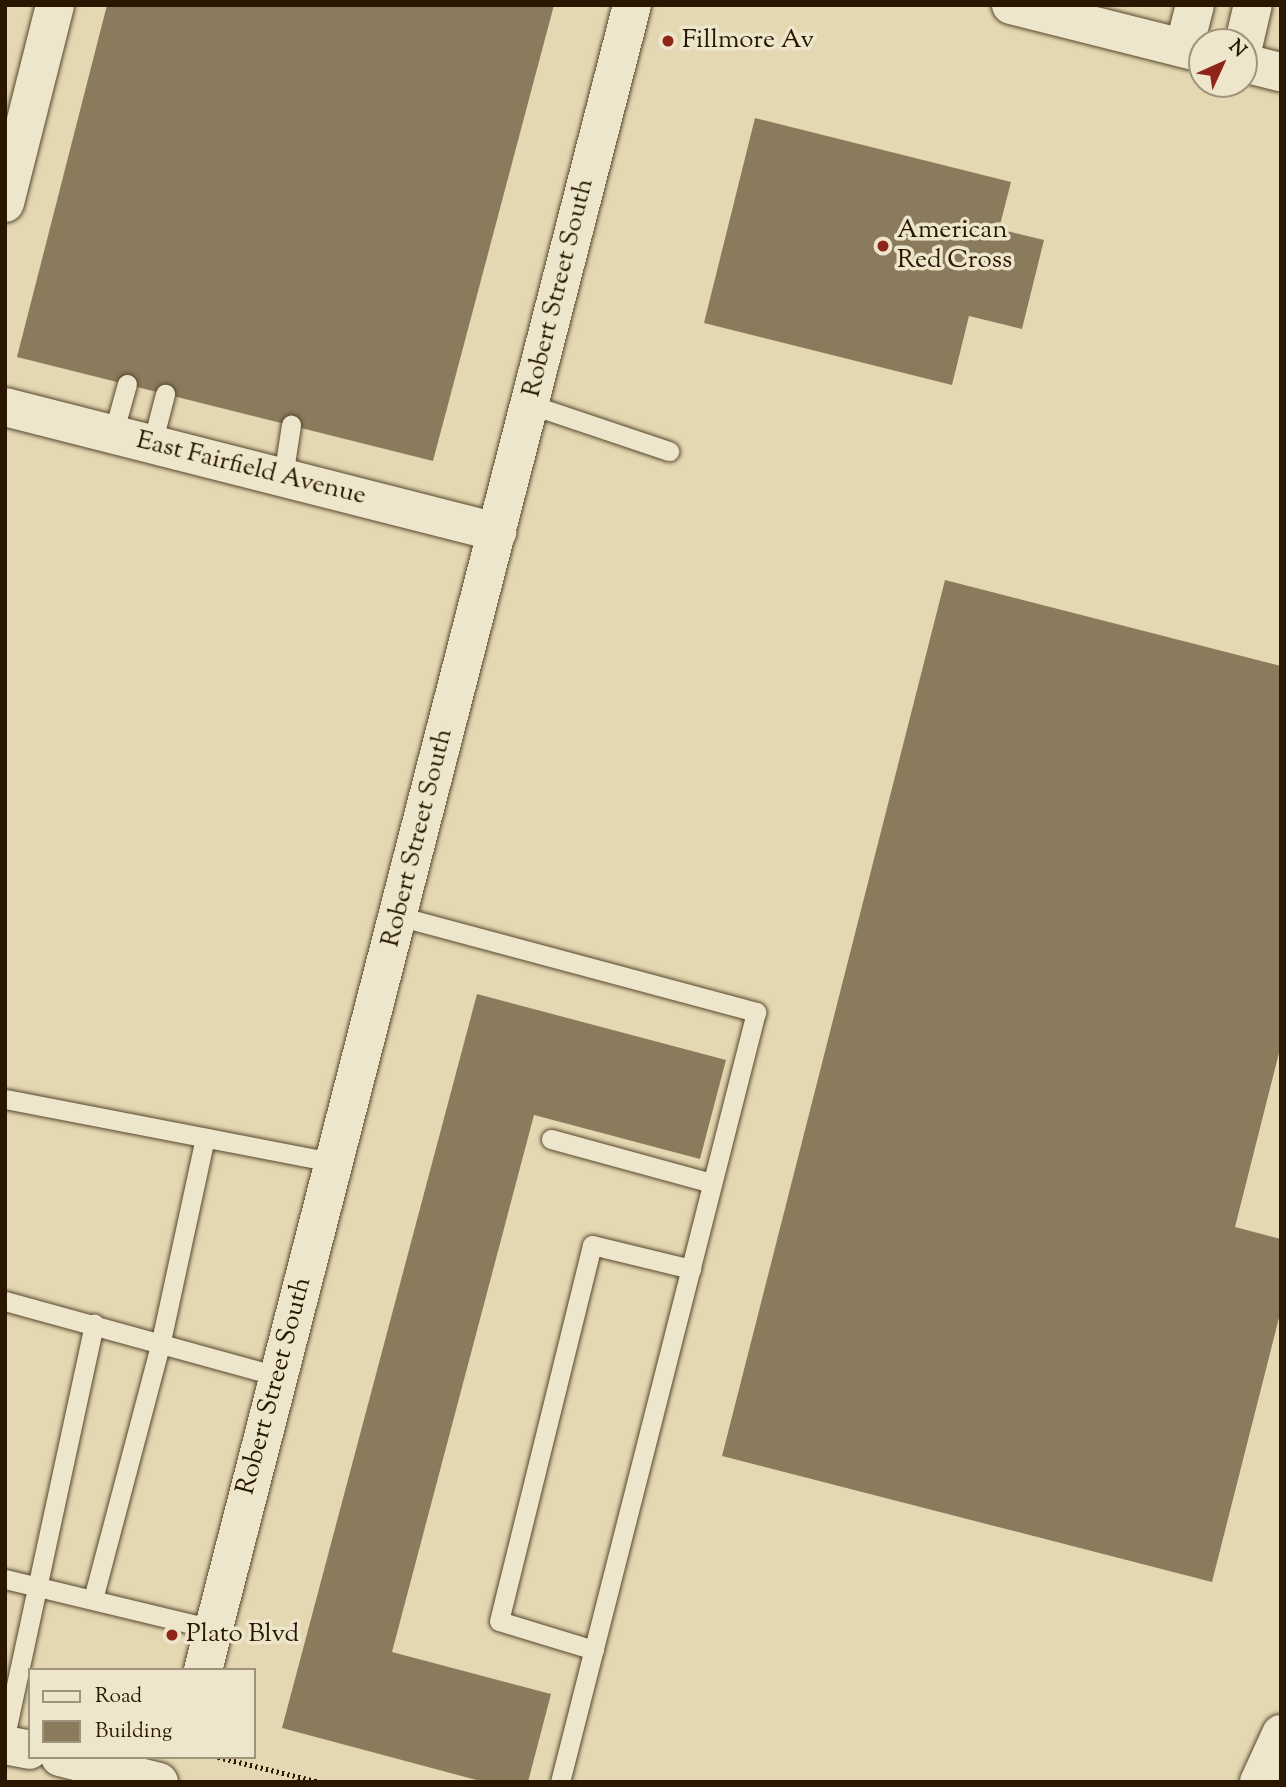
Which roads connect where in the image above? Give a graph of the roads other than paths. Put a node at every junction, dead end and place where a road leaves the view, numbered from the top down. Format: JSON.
{"nodes":[{"id":1,"x":55,"y":5,"type":"edge"},
{"id":2,"x":632,"y":5,"type":"edge"},
{"id":3,"x":1011,"y":5,"type":"edge"},
{"id":4,"x":1195,"y":5,"type":"edge"},
{"id":5,"x":1253,"y":5,"type":"edge"},
{"id":6,"x":1194,"y":28,"type":"edge"},
{"id":7,"x":1248,"y":28,"type":"edge"},
{"id":8,"x":1188,"y":49,"type":"edge"},
{"id":9,"x":1258,"y":66,"type":"edge"},
{"id":10,"x":1281,"y":72,"type":"edge"},
{"id":11,"x":5,"y":203,"type":"edge"},
{"id":12,"x":127,"y":384,"type":"dead end"},
{"id":13,"x":165,"y":394,"type":"dead end"},
{"id":14,"x":529,"y":404,"type":"junction"},
{"id":15,"x":5,"y":407,"type":"edge"},
{"id":16,"x":291,"y":425,"type":"dead end"},
{"id":17,"x":113,"y":434,"type":"junction"},
{"id":18,"x":152,"y":444,"type":"junction"},
{"id":19,"x":669,"y":450,"type":"dead end"},
{"id":20,"x":283,"y":477,"type":"junction"},
{"id":21,"x":497,"y":531,"type":"junction"},
{"id":22,"x":398,"y":916,"type":"junction"},
{"id":23,"x":5,"y":1098,"type":"edge"},
{"id":24,"x":205,"y":1138,"type":"junction"},
{"id":25,"x":551,"y":1139,"type":"dead end"},
{"id":26,"x":333,"y":1162,"type":"junction"},
{"id":27,"x":712,"y":1183,"type":"junction"},
{"id":28,"x":691,"y":1269,"type":"junction"},
{"id":29,"x":5,"y":1301,"type":"edge"},
{"id":30,"x":94,"y":1323,"type":"junction"},
{"id":31,"x":161,"y":1341,"type":"junction"},
{"id":32,"x":278,"y":1376,"type":"junction"},
{"id":33,"x":5,"y":1579,"type":"edge"},
{"id":34,"x":37,"y":1586,"type":"junction"},
{"id":35,"x":93,"y":1599,"type":"junction"},
{"id":36,"x":214,"y":1629,"type":"junction"},
{"id":37,"x":594,"y":1650,"type":"junction"},
{"id":38,"x":204,"y":1668,"type":"edge"},
{"id":39,"x":5,"y":1736,"type":"edge"},
{"id":40,"x":1280,"y":1737,"type":"edge"},
{"id":41,"x":5,"y":1745,"type":"edge"},
{"id":42,"x":28,"y":1750,"type":"edge"},
{"id":43,"x":68,"y":1759,"type":"edge"},
{"id":44,"x":179,"y":1759,"type":"edge"},
{"id":45,"x":159,"y":1782,"type":"edge"},
{"id":46,"x":173,"y":1782,"type":"edge"},
{"id":47,"x":560,"y":1782,"type":"edge"},
{"id":48,"x":1259,"y":1782,"type":"edge"}],
"edges":[{"from":1,"to":11,"type":"main road"},
{"from":2,"to":14,"type":"main road","name":"Robert Street South"},
{"from":3,"to":8,"type":"main road"},
{"from":4,"to":6,"type":"main road"},
{"from":5,"to":7,"type":"main road"},
{"from":9,"to":10,"type":"main road"},
{"from":12,"to":17,"type":"lane"},
{"from":13,"to":18,"type":"lane"},
{"from":14,"to":19,"type":"lane"},
{"from":14,"to":21,"type":"main road","name":"Robert Street South"},
{"from":15,"to":17,"type":"main road","name":"East Fairfield Avenue"},
{"from":16,"to":20,"type":"lane"},
{"from":17,"to":18,"type":"main road","name":"East Fairfield Avenue"},
{"from":18,"to":20,"type":"main road","name":"East Fairfield Avenue"},
{"from":20,"to":21,"type":"main road","name":"East Fairfield Avenue"},
{"from":21,"to":22,"type":"main road","name":"Robert Street South"},
{"from":22,"to":26,"type":"main road","name":"Robert Street South"},
{"from":22,"to":27,"type":"lane"},
{"from":23,"to":24,"type":"lane"},
{"from":24,"to":26,"type":"lane"},
{"from":24,"to":31,"type":"lane"},
{"from":25,"to":27,"type":"lane"},
{"from":26,"to":32,"type":"main road","name":"Robert Street South"},
{"from":27,"to":28,"type":"lane"},
{"from":28,"to":37,"type":"lane"},
{"from":28,"to":37,"type":"lane"},
{"from":29,"to":30,"type":"lane"},
{"from":30,"to":31,"type":"lane"},
{"from":30,"to":34,"type":"lane"},
{"from":31,"to":32,"type":"lane"},
{"from":31,"to":35,"type":"lane"},
{"from":32,"to":36,"type":"main road","name":"Robert Street South"},
{"from":33,"to":34,"type":"lane"},
{"from":34,"to":35,"type":"lane"},
{"from":34,"to":39,"type":"lane"},
{"from":35,"to":36,"type":"lane"},
{"from":36,"to":38,"type":"main road","name":"Robert Street South"},
{"from":37,"to":47,"type":"lane"},
{"from":40,"to":48,"type":"main road"},
{"from":41,"to":42,"type":"main road"},
{"from":43,"to":45,"type":"main road"},
{"from":44,"to":46,"type":"main road"}]}
